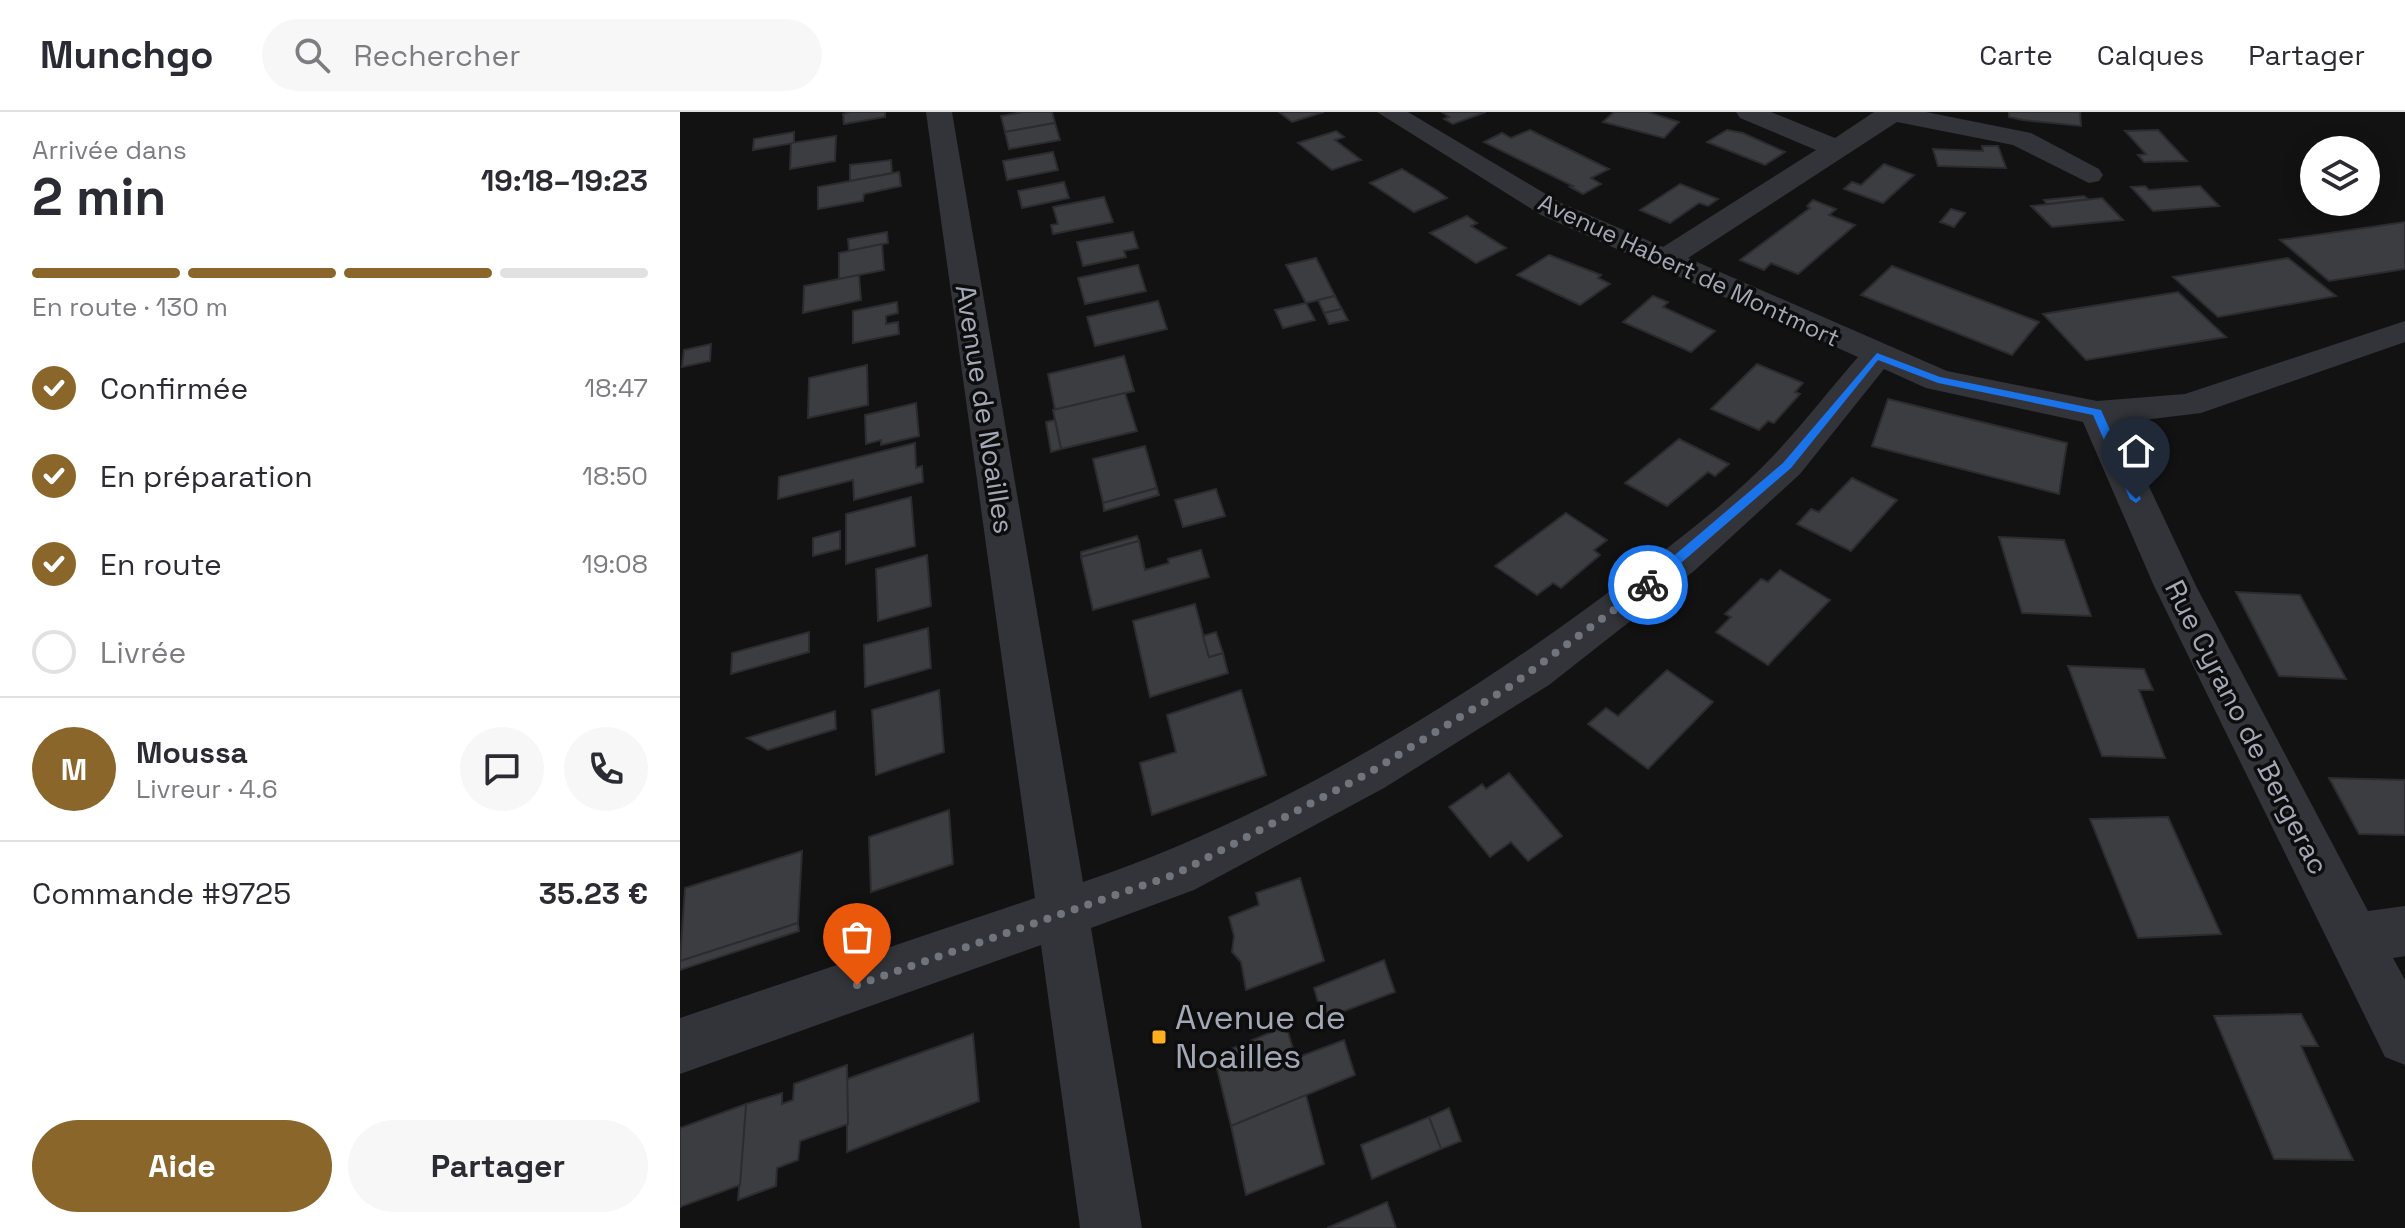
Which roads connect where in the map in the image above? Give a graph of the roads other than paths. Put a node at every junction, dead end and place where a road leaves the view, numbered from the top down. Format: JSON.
{"nodes":[{"id":1,"x":939,"y":112,"type":"edge"},
{"id":2,"x":1390,"y":112,"type":"edge"},
{"id":3,"x":1754,"y":112,"type":"edge"},
{"id":4,"x":1889,"y":113,"type":"edge"},
{"id":5,"x":1837,"y":149,"type":"junction"},
{"id":6,"x":2089,"y":175,"type":"dead end"},
{"id":7,"x":1663,"y":261,"type":"junction"},
{"id":8,"x":2405,"y":331,"type":"edge"},
{"id":9,"x":1877,"y":356,"type":"junction"},
{"id":10,"x":2097,"y":413,"type":"junction"},
{"id":11,"x":1063,"y":915,"type":"junction"},
{"id":12,"x":2380,"y":934,"type":"edge"},
{"id":13,"x":2405,"y":1037,"type":"edge"},
{"id":14,"x":680,"y":1046,"type":"edge"},
{"id":15,"x":1111,"y":1228,"type":"edge"}],
"edges":[{"from":1,"to":11,"type":"street","name":"Avenue de Noailles"},
{"from":2,"to":7,"type":"street","name":"Avenue Habert de Montmort"},
{"from":3,"to":5,"type":"street"},
{"from":4,"to":5,"type":"street"},
{"from":4,"to":6,"type":"street"},
{"from":5,"to":7,"type":"street"},
{"from":7,"to":9,"type":"street","name":"Avenue Habert de Montmort"},
{"from":8,"to":10,"type":"street","name":"Avenue Habert de Montmort"},
{"from":9,"to":10,"type":"street","name":"Avenue Habert de Montmort"},
{"from":9,"to":11,"type":"street"},
{"from":10,"to":12,"type":"street","name":"Rue Cyrano de Bergerac"},
{"from":11,"to":14,"type":"street"},
{"from":11,"to":15,"type":"street","name":"Avenue de Noailles"},
{"from":12,"to":13,"type":"street","name":"Rue Cyrano de Bergerac"}]}
